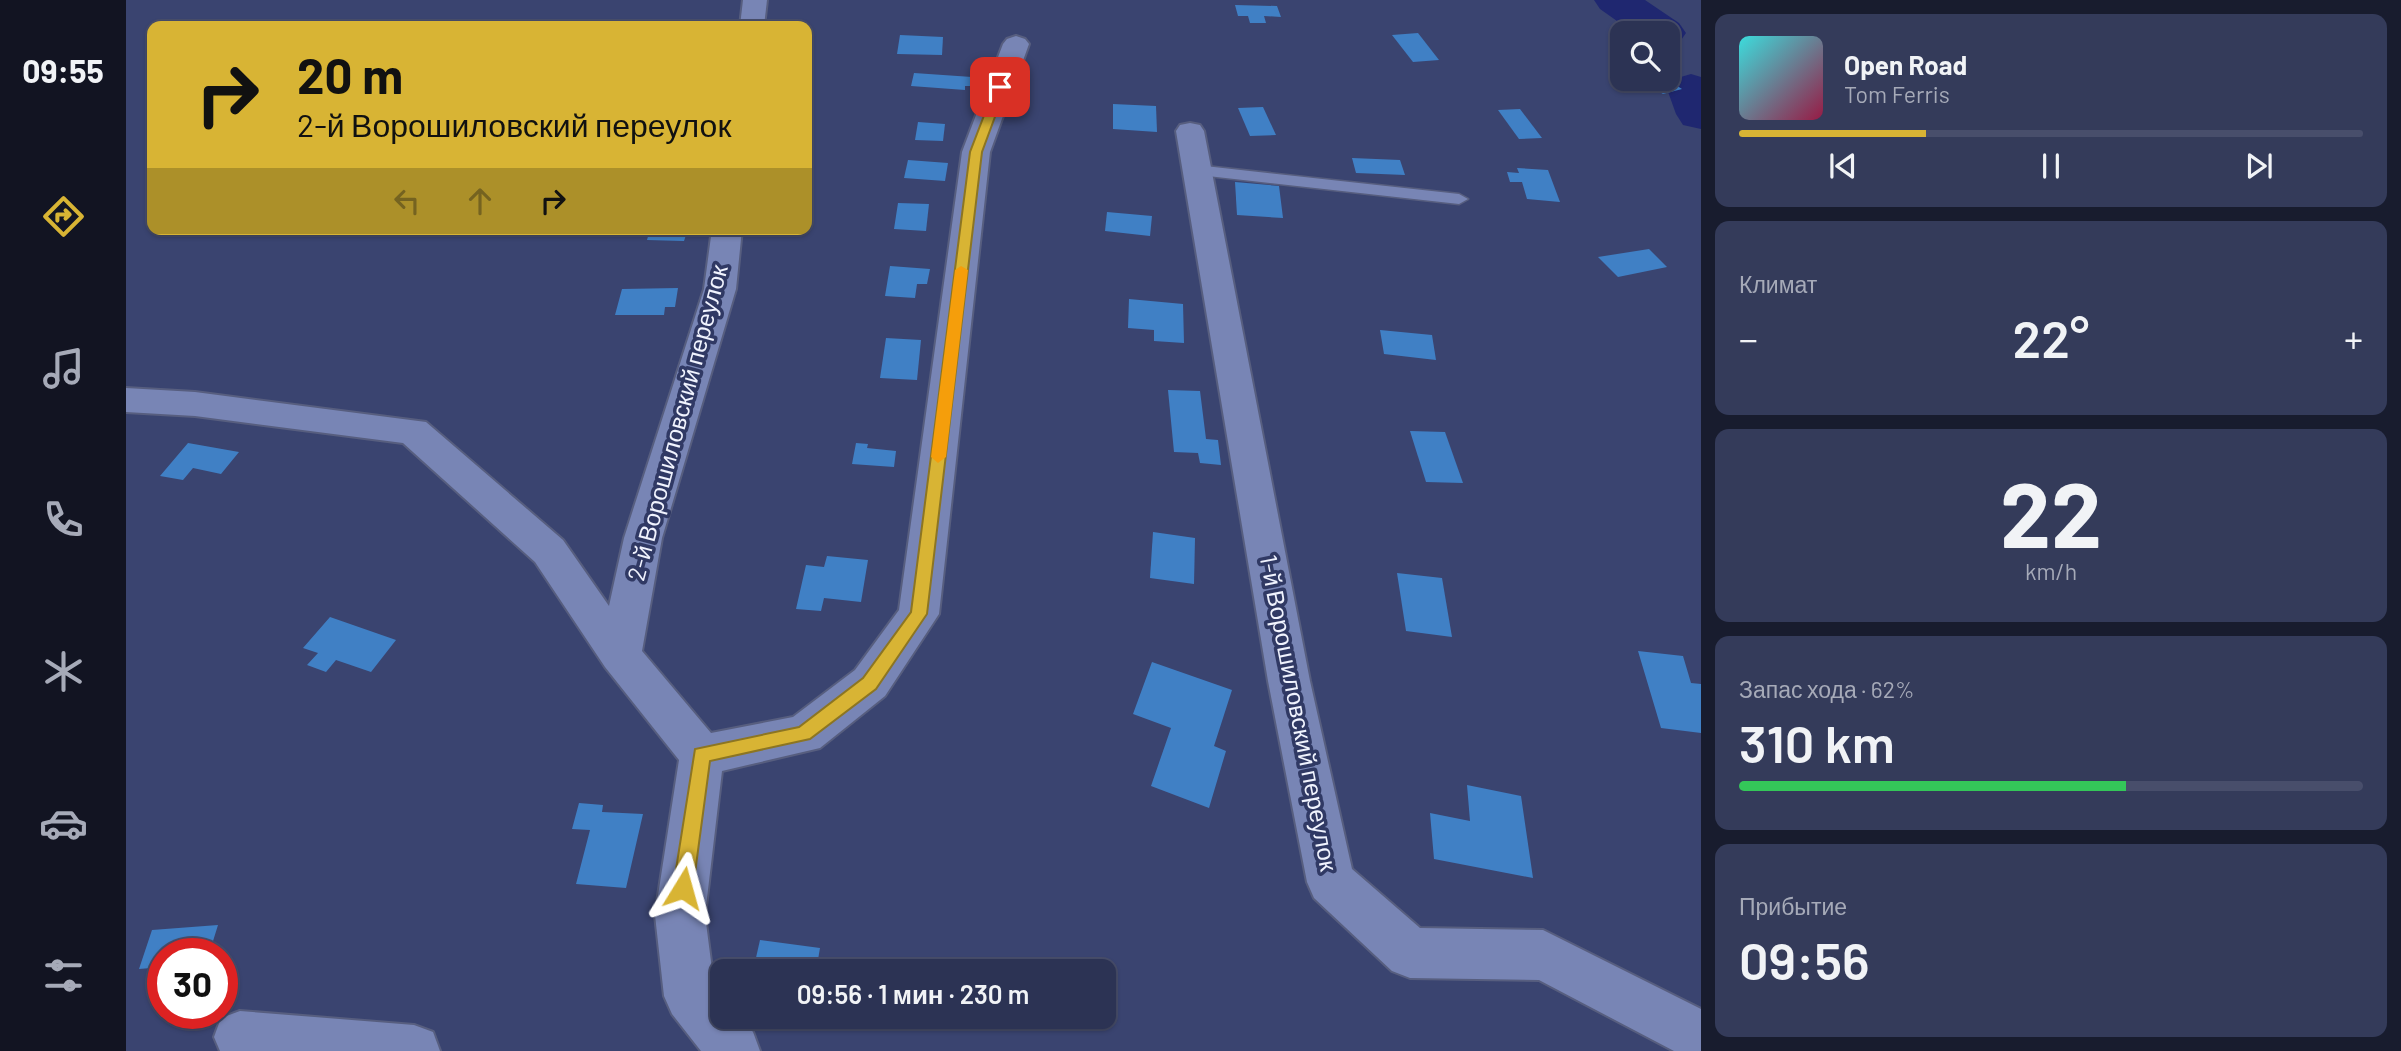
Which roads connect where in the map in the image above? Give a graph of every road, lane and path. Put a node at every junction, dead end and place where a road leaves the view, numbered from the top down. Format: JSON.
{"nodes":[{"id":1,"x":755,"y":0,"type":"edge"},
{"id":2,"x":753,"y":21,"type":"edge"},
{"id":3,"x":1016,"y":44,"type":"dead end"},
{"id":4,"x":1193,"y":150,"type":"joint"},
{"id":5,"x":1460,"y":199,"type":"dead end"},
{"id":6,"x":726,"y":235,"type":"edge"},
{"id":7,"x":126,"y":400,"type":"edge"},
{"id":8,"x":620,"y":655,"type":"junction"},
{"id":9,"x":702,"y":755,"type":"junction"},
{"id":10,"x":240,"y":1037,"type":"dead end"},
{"id":11,"x":1701,"y":1042,"type":"edge"},
{"id":12,"x":414,"y":1051,"type":"edge"},
{"id":13,"x":734,"y":1051,"type":"edge"}],
"edges":[{"from":1,"to":2,"type":"street"},
{"from":3,"to":9,"type":"street"},
{"from":4,"to":5,"type":"lane"},
{"from":4,"to":11,"type":"street","name":"1-й Ворошиловский переулок"},
{"from":6,"to":8,"type":"street","name":"2-й Ворошиловский переулок"},
{"from":7,"to":8,"type":"street"},
{"from":8,"to":9,"type":"street"},
{"from":9,"to":13,"type":"street"},
{"from":10,"to":12,"type":"street"}]}
